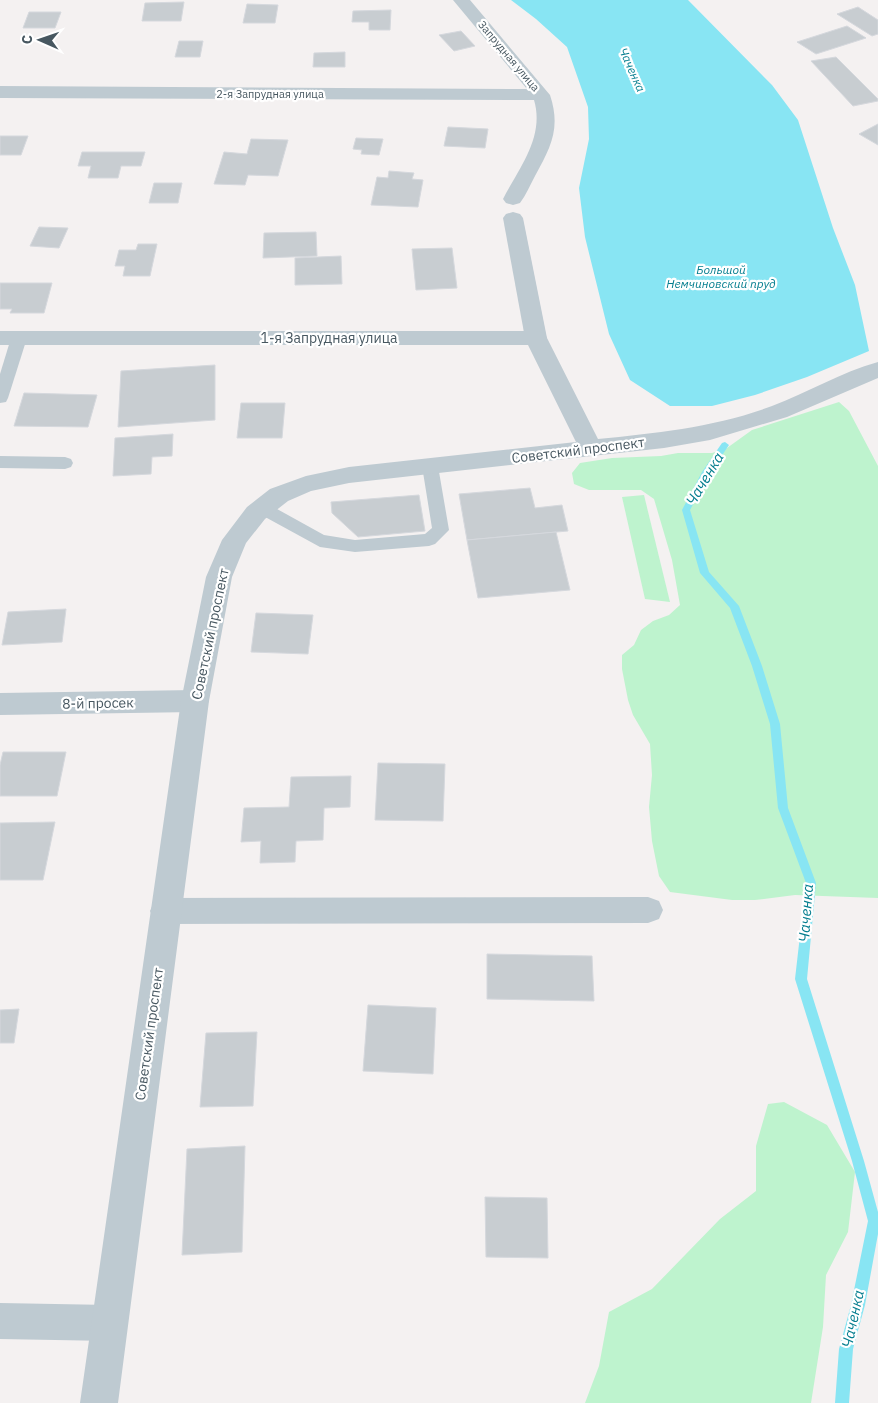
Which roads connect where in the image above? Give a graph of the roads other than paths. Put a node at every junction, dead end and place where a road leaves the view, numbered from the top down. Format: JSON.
{"nodes":[{"id":1,"x":461,"y":0,"type":"edge"},
{"id":2,"x":0,"y":92,"type":"edge"},
{"id":3,"x":541,"y":95,"type":"junction"},
{"id":4,"x":9,"y":338,"type":"edge"},
{"id":5,"x":536,"y":338,"type":"junction"},
{"id":6,"x":878,"y":369,"type":"edge"},
{"id":7,"x":0,"y":398,"type":"edge"},
{"id":8,"x":591,"y":448,"type":"junction"},
{"id":9,"x":0,"y":462,"type":"edge"},
{"id":10,"x":65,"y":463,"type":"dead end"},
{"id":11,"x":430,"y":466,"type":"junction"},
{"id":12,"x":262,"y":508,"type":"junction"},
{"id":13,"x":195,"y":701,"type":"junction"},
{"id":14,"x":0,"y":704,"type":"edge"},
{"id":15,"x":165,"y":910,"type":"junction"},
{"id":16,"x":648,"y":910,"type":"dead end"},
{"id":17,"x":0,"y":1321,"type":"edge"},
{"id":18,"x":110,"y":1323,"type":"junction"},
{"id":19,"x":99,"y":1403,"type":"edge"}],
"edges":[{"from":1,"to":3,"type":"street","name":"Запрудная улица"},
{"from":2,"to":3,"type":"street","name":"2-я Запрудная улица"},
{"from":3,"to":5,"type":"street","name":"Запрудная улица"},
{"from":4,"to":5,"type":"street","name":"1-я Запрудная улица"},
{"from":4,"to":7,"type":"lane"},
{"from":5,"to":8,"type":"street"},
{"from":6,"to":8,"type":"street","name":"Советский проспект"},
{"from":8,"to":11,"type":"street","name":"Советский проспект"},
{"from":9,"to":10,"type":"lane"},
{"from":11,"to":12,"type":"street","name":"Советский проспект"},
{"from":11,"to":12,"type":"lane"},
{"from":12,"to":13,"type":"street","name":"Советский проспект"},
{"from":13,"to":14,"type":"street","name":"8-й просек"},
{"from":13,"to":15,"type":"street","name":"Советский проспект"},
{"from":15,"to":16,"type":"street"},
{"from":15,"to":18,"type":"street","name":"Советский проспект"},
{"from":17,"to":18,"type":"street"},
{"from":18,"to":19,"type":"street","name":"Советский проспект"}]}
